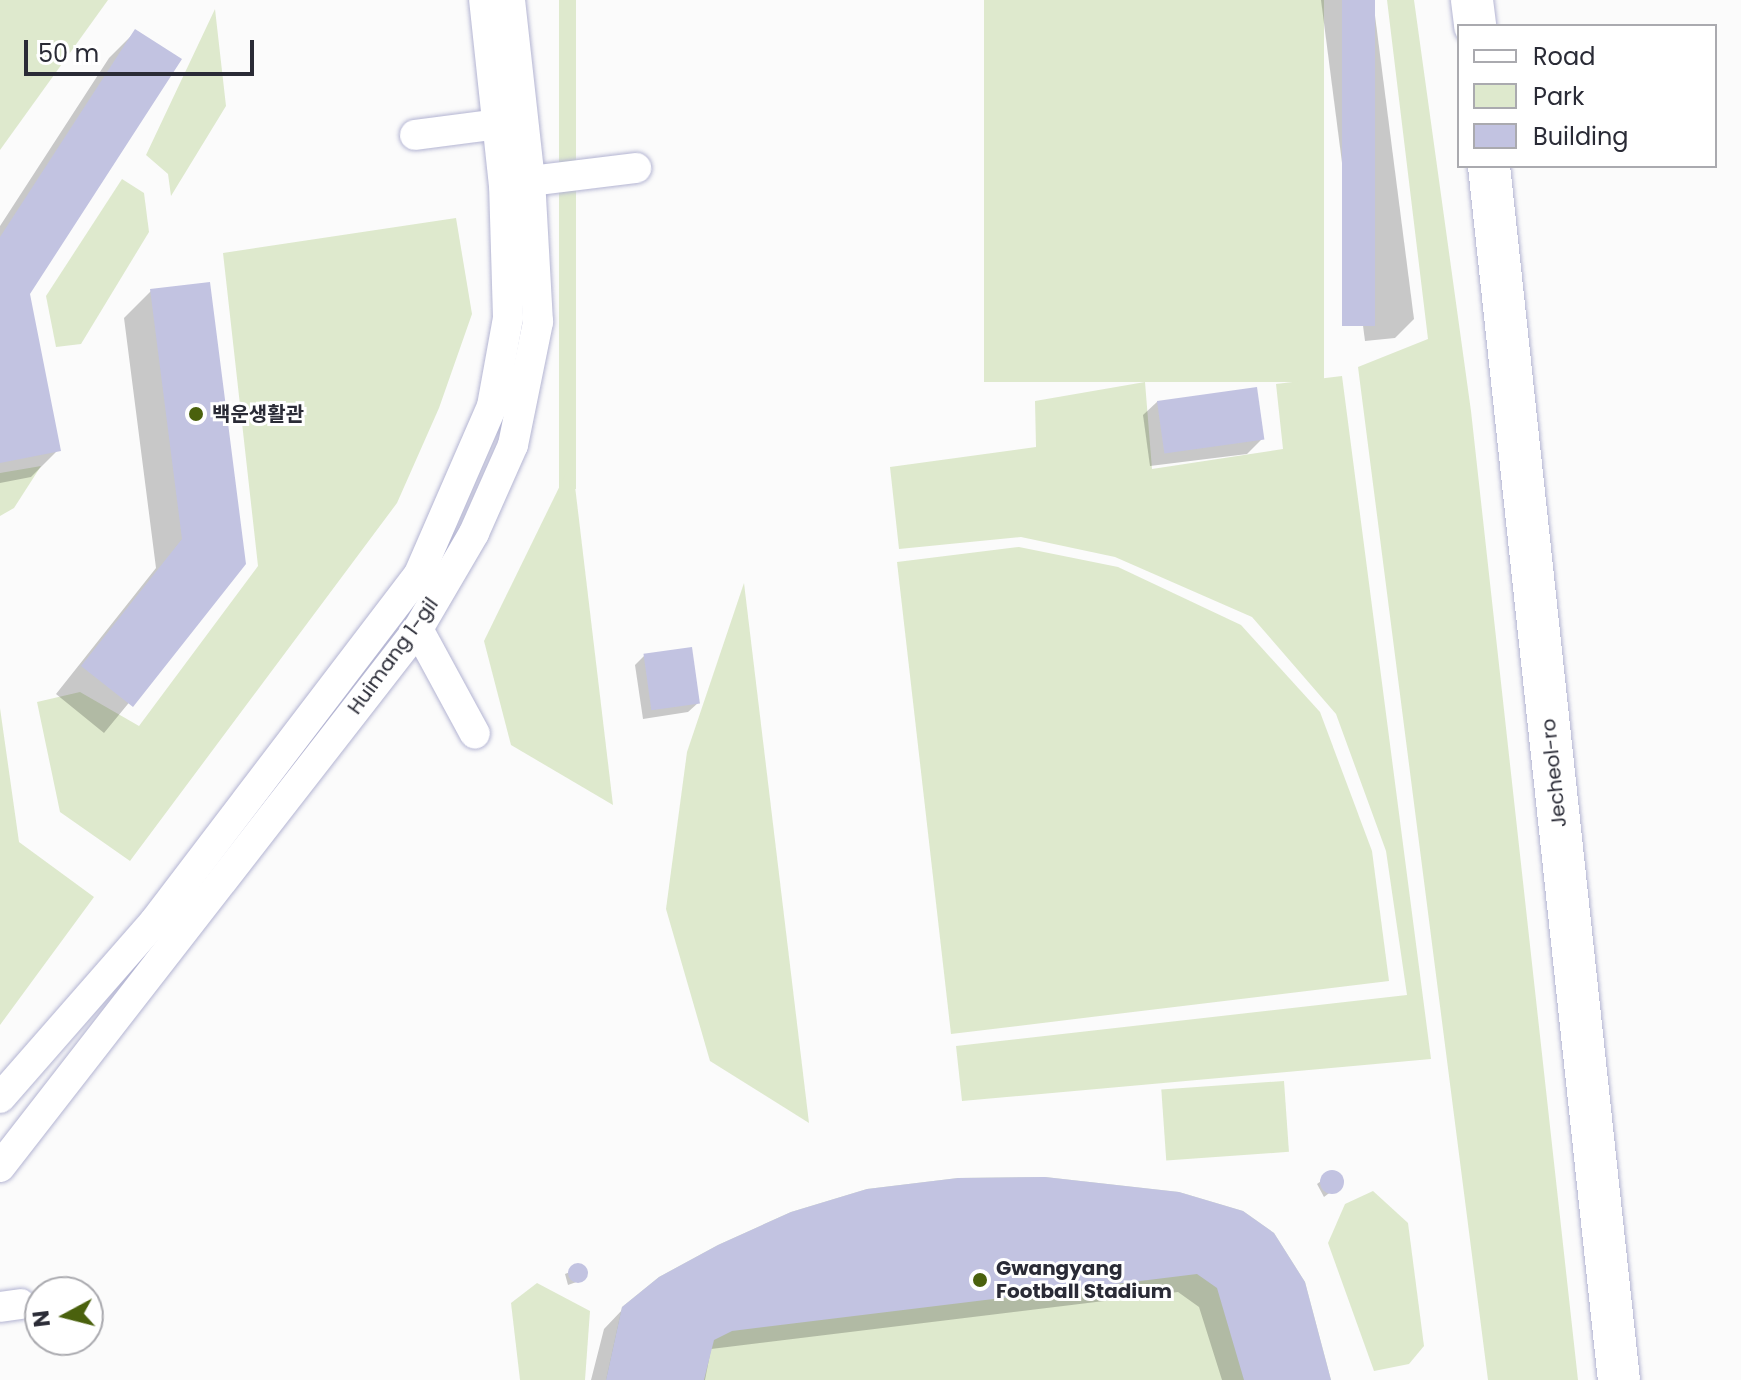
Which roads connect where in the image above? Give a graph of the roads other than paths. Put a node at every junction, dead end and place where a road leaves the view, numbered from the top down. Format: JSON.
{"nodes":[{"id":1,"x":484,"y":0,"type":"edge"},
{"id":2,"x":510,"y":0,"type":"edge"},
{"id":3,"x":1472,"y":0,"type":"edge"},
{"id":4,"x":1475,"y":24,"type":"edge"},
{"id":5,"x":498,"y":124,"type":"junction"},
{"id":6,"x":415,"y":135,"type":"dead end"},
{"id":7,"x":636,"y":168,"type":"dead end"},
{"id":8,"x":1489,"y":168,"type":"edge"},
{"id":9,"x":530,"y":181,"type":"junction"},
{"id":10,"x":418,"y":629,"type":"junction"},
{"id":11,"x":475,"y":734,"type":"dead end"},
{"id":12,"x":0,"y":1098,"type":"edge"},
{"id":13,"x":0,"y":1167,"type":"edge"},
{"id":14,"x":1619,"y":1380,"type":"edge"}],
"edges":[{"from":1,"to":5,"type":"street","name":"Huimang 1-gil"},
{"from":2,"to":9,"type":"street","name":"Huimang 1-gil"},
{"from":3,"to":4,"type":"main road"},
{"from":5,"to":6,"type":"street"},
{"from":5,"to":12,"type":"street","name":"Huimang 1-gil"},
{"from":7,"to":9,"type":"street"},
{"from":8,"to":14,"type":"main road","name":"Jecheol-ro"},
{"from":9,"to":10,"type":"street","name":"Huimang 1-gil"},
{"from":10,"to":11,"type":"street"},
{"from":10,"to":13,"type":"street","name":"Huimang 1-gil"}]}
